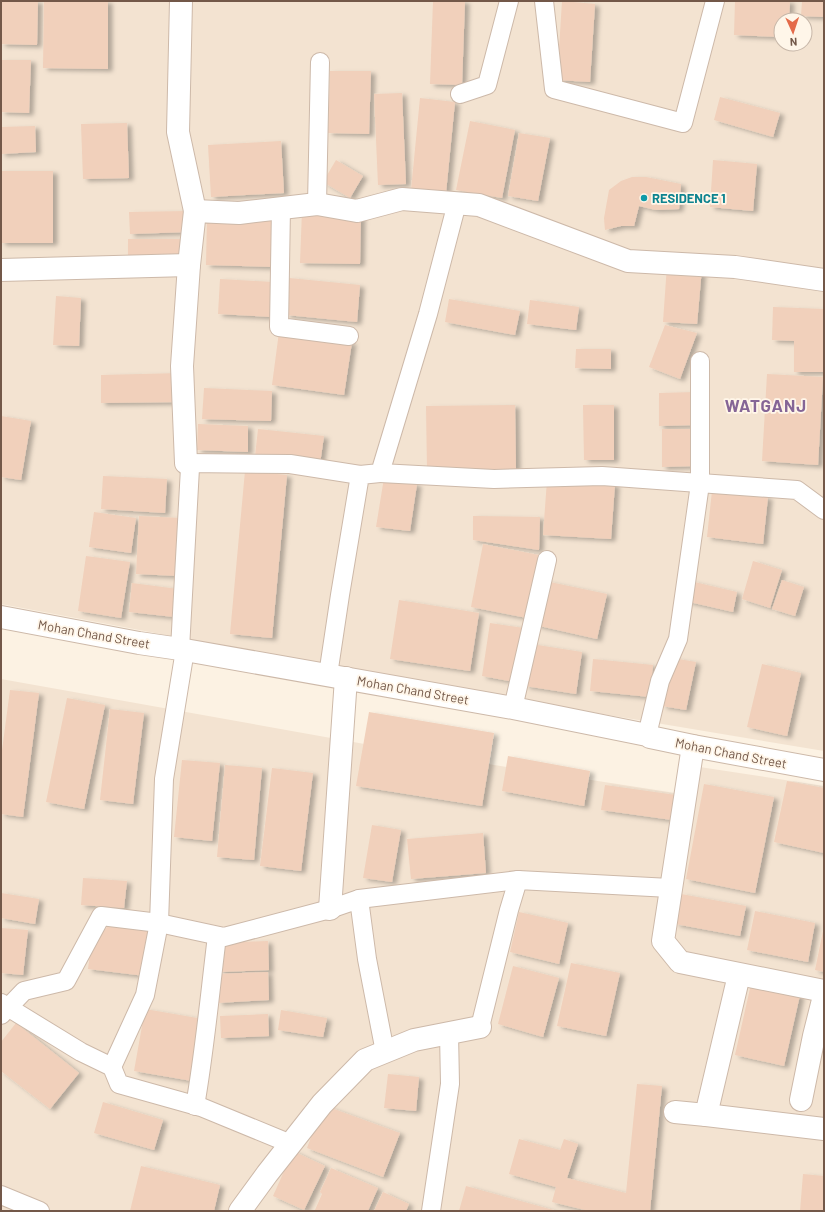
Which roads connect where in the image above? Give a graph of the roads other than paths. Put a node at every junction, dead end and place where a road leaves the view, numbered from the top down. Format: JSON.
{"nodes":[{"id":1,"x":181,"y":1,"type":"edge"},
{"id":2,"x":508,"y":1,"type":"edge"},
{"id":3,"x":544,"y":1,"type":"edge"},
{"id":4,"x":715,"y":1,"type":"edge"},
{"id":5,"x":320,"y":62,"type":"dead end"},
{"id":6,"x":460,"y":94,"type":"dead end"},
{"id":7,"x":457,"y":203,"type":"junction"},
{"id":8,"x":317,"y":204,"type":"junction"},
{"id":9,"x":280,"y":208,"type":"junction"},
{"id":10,"x":195,"y":211,"type":"junction"},
{"id":11,"x":189,"y":265,"type":"junction"},
{"id":12,"x":1,"y":270,"type":"edge"},
{"id":13,"x":824,"y":280,"type":"edge"},
{"id":14,"x":349,"y":336,"type":"dead end"},
{"id":15,"x":700,"y":361,"type":"dead end"},
{"id":16,"x":186,"y":463,"type":"junction"},
{"id":17,"x":380,"y":473,"type":"junction"},
{"id":18,"x":360,"y":475,"type":"junction"},
{"id":19,"x":700,"y":484,"type":"junction"},
{"id":20,"x":824,"y":510,"type":"edge"},
{"id":21,"x":547,"y":560,"type":"dead end"},
{"id":22,"x":1,"y":617,"type":"edge"},
{"id":23,"x":182,"y":650,"type":"junction"},
{"id":24,"x":337,"y":677,"type":"junction"},
{"id":25,"x":514,"y":708,"type":"junction"},
{"id":26,"x":647,"y":735,"type":"junction"},
{"id":27,"x":693,"y":746,"type":"junction"},
{"id":28,"x":824,"y":770,"type":"edge"},
{"id":29,"x":518,"y":880,"type":"junction"},
{"id":30,"x":670,"y":888,"type":"junction"},
{"id":31,"x":359,"y":899,"type":"junction"},
{"id":32,"x":330,"y":909,"type":"junction"},
{"id":33,"x":159,"y":923,"type":"junction"},
{"id":34,"x":217,"y":936,"type":"junction"},
{"id":35,"x":739,"y":975,"type":"junction"},
{"id":36,"x":824,"y":991,"type":"edge"},
{"id":37,"x":824,"y":996,"type":"edge"},
{"id":38,"x":3,"y":1009,"type":"edge"},
{"id":39,"x":480,"y":1027,"type":"joint"},
{"id":40,"x":449,"y":1033,"type":"junction"},
{"id":41,"x":385,"y":1052,"type":"junction"},
{"id":42,"x":112,"y":1067,"type":"junction"},
{"id":43,"x":801,"y":1100,"type":"dead end"},
{"id":44,"x":195,"y":1106,"type":"junction"},
{"id":45,"x":675,"y":1112,"type":"dead end"},
{"id":46,"x":706,"y":1115,"type":"junction"},
{"id":47,"x":824,"y":1129,"type":"edge"},
{"id":48,"x":291,"y":1144,"type":"junction"},
{"id":49,"x":1,"y":1196,"type":"edge"},
{"id":50,"x":40,"y":1211,"type":"edge"},
{"id":51,"x":240,"y":1211,"type":"edge"},
{"id":52,"x":431,"y":1211,"type":"edge"}],
"edges":[{"from":1,"to":10,"type":"street"},
{"from":2,"to":6,"type":"lane"},
{"from":3,"to":4,"type":"lane"},
{"from":5,"to":8,"type":"lane"},
{"from":7,"to":8,"type":"street"},
{"from":7,"to":13,"type":"street"},
{"from":7,"to":17,"type":"lane"},
{"from":8,"to":9,"type":"street"},
{"from":9,"to":10,"type":"street"},
{"from":9,"to":14,"type":"lane"},
{"from":10,"to":11,"type":"street"},
{"from":11,"to":12,"type":"street"},
{"from":11,"to":16,"type":"street"},
{"from":15,"to":19,"type":"lane"},
{"from":16,"to":18,"type":"lane"},
{"from":16,"to":23,"type":"lane"},
{"from":17,"to":18,"type":"lane"},
{"from":17,"to":19,"type":"lane"},
{"from":18,"to":24,"type":"lane"},
{"from":19,"to":20,"type":"lane"},
{"from":19,"to":26,"type":"lane"},
{"from":21,"to":25,"type":"lane"},
{"from":22,"to":23,"type":"street","name":"Mohan Chand Street"},
{"from":23,"to":24,"type":"street","name":"Mohan Chand Street"},
{"from":23,"to":33,"type":"lane"},
{"from":24,"to":25,"type":"street","name":"Mohan Chand Street"},
{"from":24,"to":32,"type":"street"},
{"from":25,"to":26,"type":"street","name":"Mohan Chand Street"},
{"from":26,"to":27,"type":"street","name":"Mohan Chand Street"},
{"from":27,"to":28,"type":"street","name":"Mohan Chand Street"},
{"from":27,"to":30,"type":"street"},
{"from":29,"to":30,"type":"lane"},
{"from":29,"to":31,"type":"lane"},
{"from":29,"to":39,"type":"lane"},
{"from":30,"to":35,"type":"street"},
{"from":31,"to":32,"type":"lane"},
{"from":31,"to":41,"type":"lane"},
{"from":32,"to":34,"type":"lane"},
{"from":33,"to":34,"type":"lane"},
{"from":33,"to":38,"type":"lane"},
{"from":33,"to":42,"type":"lane"},
{"from":34,"to":44,"type":"lane"},
{"from":35,"to":36,"type":"street"},
{"from":35,"to":46,"type":"street"},
{"from":37,"to":43,"type":"street"},
{"from":38,"to":42,"type":"lane"},
{"from":39,"to":40,"type":"street"},
{"from":40,"to":41,"type":"street"},
{"from":40,"to":52,"type":"lane"},
{"from":41,"to":48,"type":"street"},
{"from":42,"to":44,"type":"lane"},
{"from":44,"to":48,"type":"lane"},
{"from":45,"to":46,"type":"street"},
{"from":46,"to":47,"type":"street"},
{"from":48,"to":51,"type":"street"},
{"from":49,"to":50,"type":"lane"}]}
